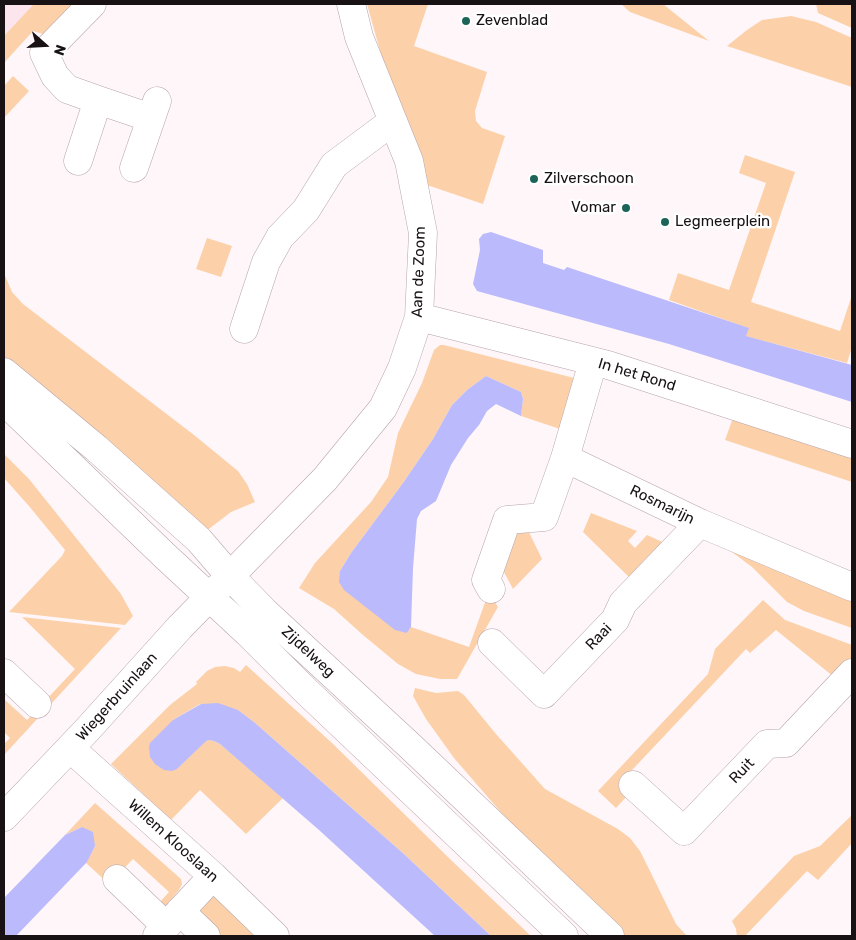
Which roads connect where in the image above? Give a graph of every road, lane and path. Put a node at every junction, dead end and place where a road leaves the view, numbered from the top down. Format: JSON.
{"nodes":[{"id":1,"x":92,"y":4,"type":"edge"},
{"id":2,"x":352,"y":4,"type":"edge"},
{"id":3,"x":98,"y":100,"type":"junction"},
{"id":4,"x":393,"y":120,"type":"junction"},
{"id":5,"x":78,"y":161,"type":"dead end"},
{"id":6,"x":134,"y":168,"type":"dead end"},
{"id":7,"x":419,"y":317,"type":"junction"},
{"id":8,"x":244,"y":328,"type":"dead end"},
{"id":9,"x":593,"y":362,"type":"junction"},
{"id":10,"x":4,"y":372,"type":"edge"},
{"id":11,"x":4,"y":401,"type":"edge"},
{"id":12,"x":852,"y":444,"type":"edge"},
{"id":13,"x":565,"y":458,"type":"junction"},
{"id":14,"x":700,"y":523,"type":"junction"},
{"id":15,"x":229,"y":575,"type":"junction"},
{"id":16,"x":852,"y":587,"type":"edge"},
{"id":17,"x":491,"y":589,"type":"dead end"},
{"id":18,"x":210,"y":597,"type":"junction"},
{"id":19,"x":492,"y":643,"type":"dead end"},
{"id":20,"x":852,"y":673,"type":"edge"},
{"id":21,"x":4,"y":674,"type":"edge"},
{"id":22,"x":37,"y":704,"type":"dead end"},
{"id":23,"x":70,"y":748,"type":"junction"},
{"id":24,"x":633,"y":785,"type":"dead end"},
{"id":25,"x":4,"y":817,"type":"edge"},
{"id":26,"x":213,"y":876,"type":"junction"},
{"id":27,"x":117,"y":879,"type":"dead end"},
{"id":28,"x":168,"y":924,"type":"edge"},
{"id":29,"x":206,"y":936,"type":"edge"},
{"id":30,"x":275,"y":936,"type":"edge"},
{"id":31,"x":564,"y":936,"type":"edge"},
{"id":32,"x":610,"y":936,"type":"edge"}],
"edges":[{"from":1,"to":3,"type":"street"},
{"from":2,"to":4,"type":"street","name":"Aan de Zoom"},
{"from":3,"to":5,"type":"street"},
{"from":3,"to":6,"type":"street"},
{"from":4,"to":7,"type":"street","name":"Aan de Zoom"},
{"from":4,"to":8,"type":"street"},
{"from":7,"to":9,"type":"street","name":"In het Rond"},
{"from":7,"to":15,"type":"street","name":"Aan de Zoom"},
{"from":9,"to":12,"type":"street","name":"In het Rond"},
{"from":9,"to":13,"type":"street"},
{"from":10,"to":15,"type":"street","name":"Zijdelweg"},
{"from":11,"to":18,"type":"street","name":"Zijdelweg"},
{"from":13,"to":14,"type":"street","name":"Rosmarijn"},
{"from":13,"to":17,"type":"street"},
{"from":14,"to":16,"type":"street","name":"Rosmarijn"},
{"from":14,"to":19,"type":"street","name":"Raai"},
{"from":15,"to":18,"type":"street","name":"Wiegerbruinlaan"},
{"from":15,"to":32,"type":"street","name":"Zijdelweg"},
{"from":18,"to":23,"type":"street","name":"Wiegerbruinlaan"},
{"from":18,"to":31,"type":"street","name":"Zijdelweg"},
{"from":20,"to":24,"type":"street","name":"Ruit"},
{"from":21,"to":22,"type":"street"},
{"from":23,"to":25,"type":"street","name":"Wiegerbruinlaan"},
{"from":23,"to":26,"type":"street","name":"Willem Klooslaan"},
{"from":26,"to":28,"type":"street"},
{"from":26,"to":30,"type":"street","name":"Willem Klooslaan"},
{"from":27,"to":28,"type":"street"},
{"from":28,"to":29,"type":"street"}]}
